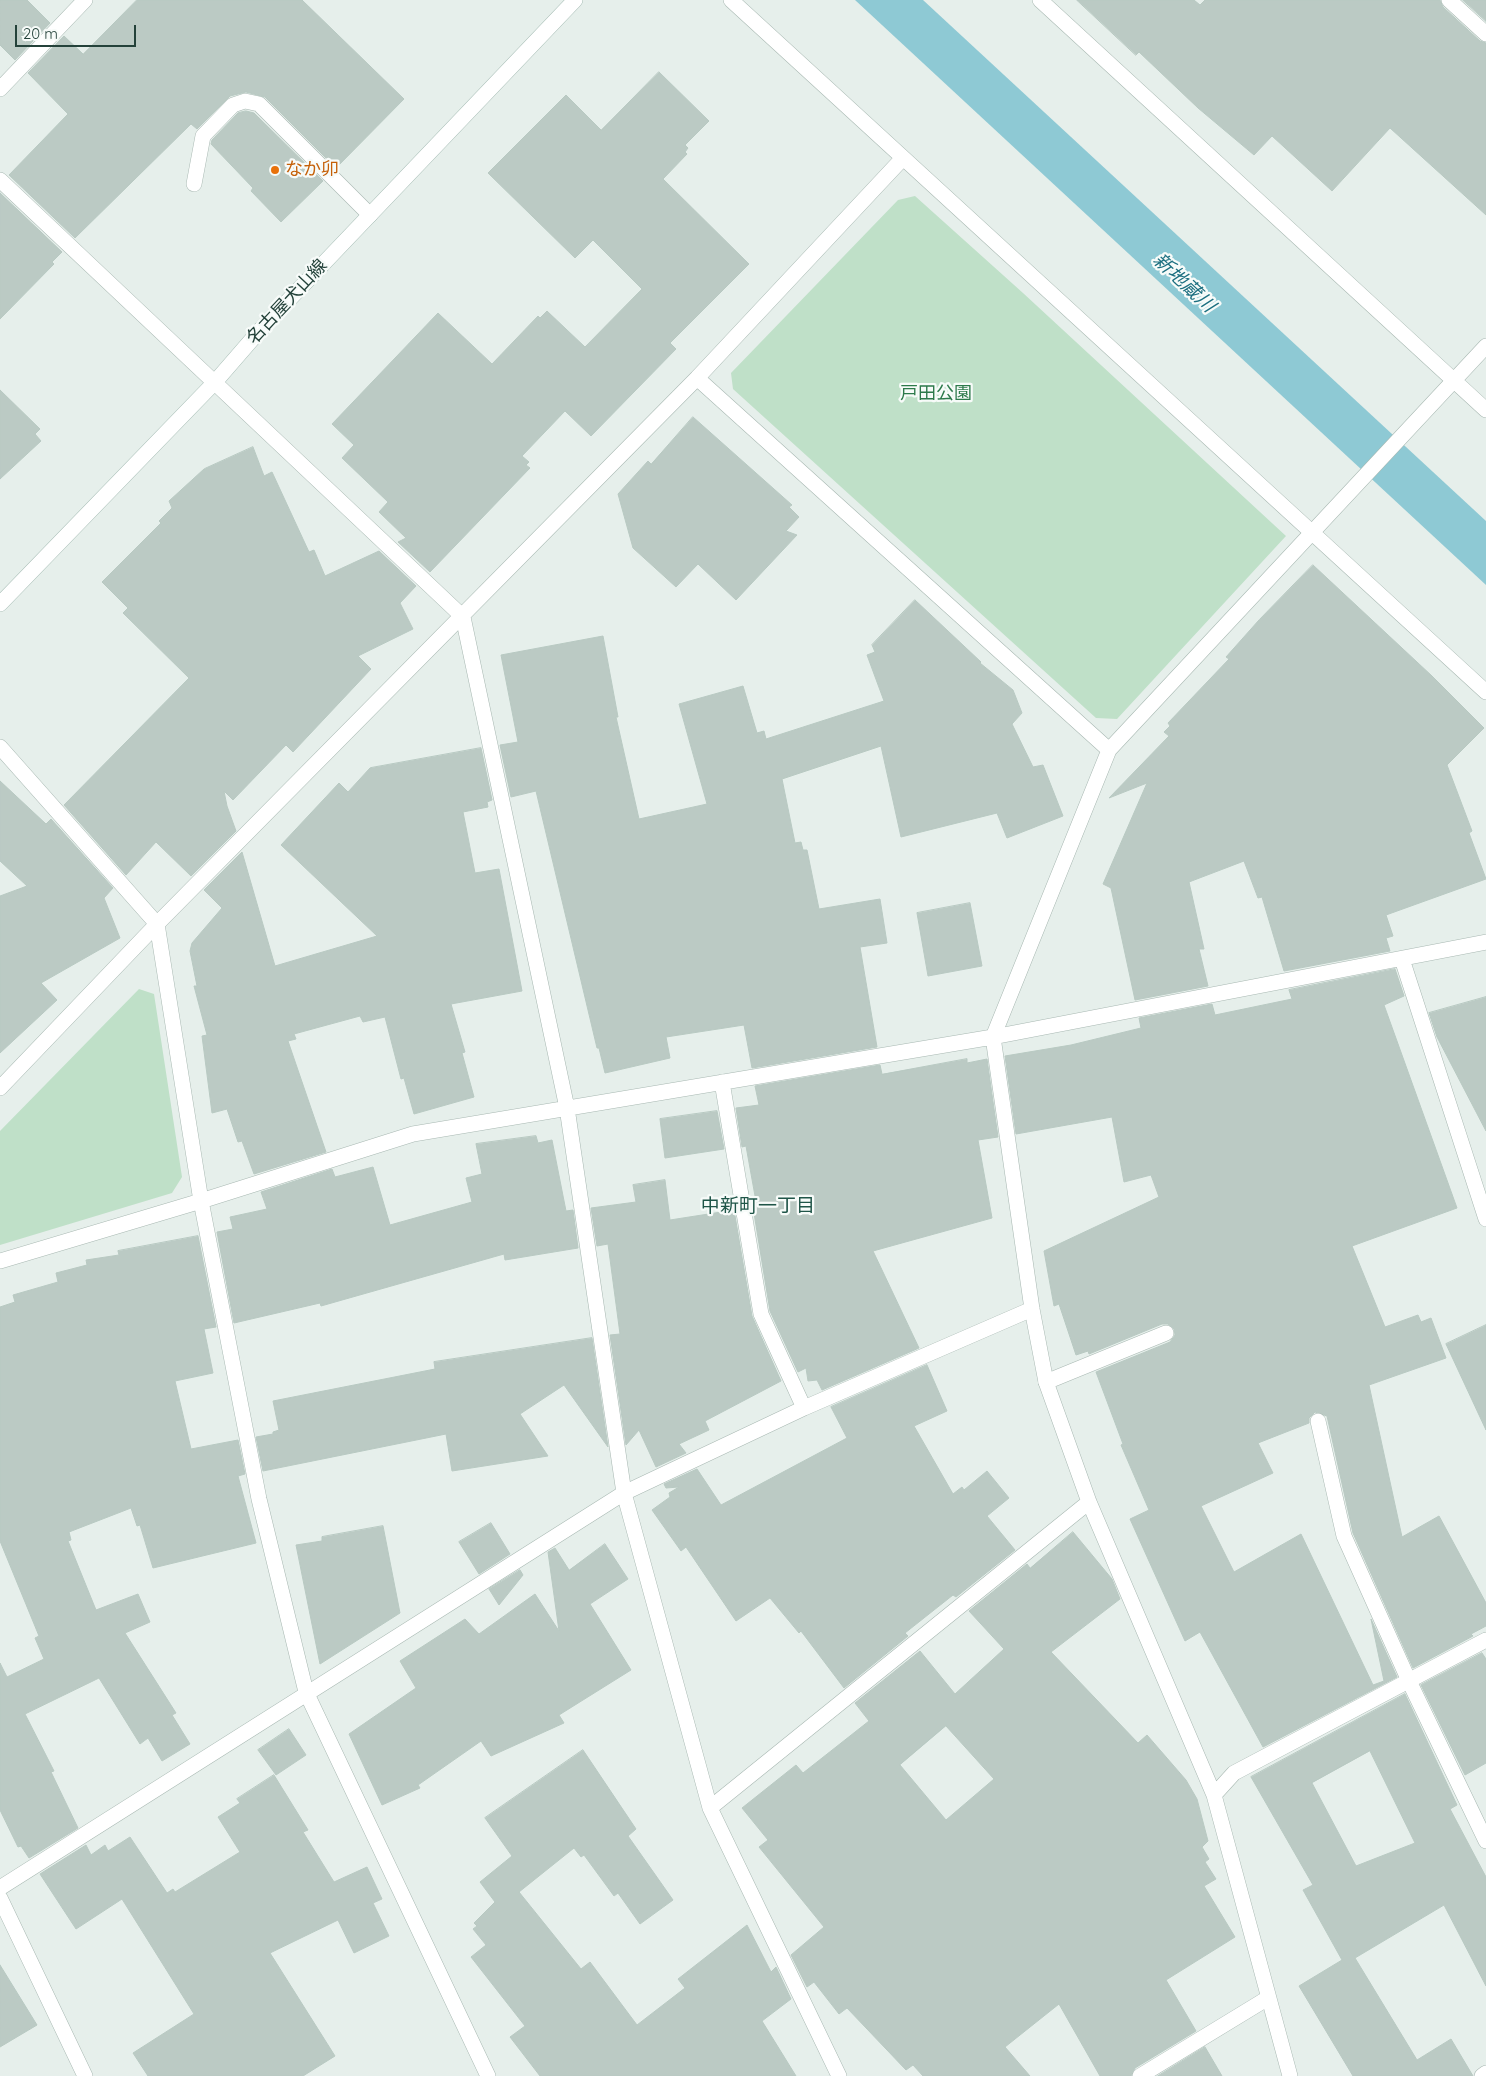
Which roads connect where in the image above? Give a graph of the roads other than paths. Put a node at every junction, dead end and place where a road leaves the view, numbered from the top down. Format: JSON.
{"nodes":[{"id":1,"x":85,"y":0,"type":"edge"},
{"id":2,"x":575,"y":0,"type":"edge"},
{"id":3,"x":730,"y":0,"type":"edge"},
{"id":4,"x":1449,"y":0,"type":"edge"},
{"id":5,"x":1049,"y":3,"type":"edge"},
{"id":6,"x":1486,"y":34,"type":"edge"},
{"id":7,"x":0,"y":89,"type":"edge"},
{"id":8,"x":903,"y":158,"type":"junction"},
{"id":9,"x":0,"y":180,"type":"edge"},
{"id":10,"x":194,"y":184,"type":"dead end"},
{"id":11,"x":370,"y":215,"type":"junction"},
{"id":12,"x":1486,"y":346,"type":"edge"},
{"id":13,"x":697,"y":378,"type":"junction"},
{"id":14,"x":1455,"y":380,"type":"junction"},
{"id":15,"x":215,"y":382,"type":"junction"},
{"id":16,"x":1486,"y":410,"type":"edge"},
{"id":17,"x":1310,"y":533,"type":"junction"},
{"id":18,"x":0,"y":604,"type":"edge"},
{"id":19,"x":463,"y":617,"type":"junction"},
{"id":20,"x":1486,"y":692,"type":"edge"},
{"id":21,"x":0,"y":747,"type":"edge"},
{"id":22,"x":1109,"y":750,"type":"junction"},
{"id":23,"x":157,"y":924,"type":"junction"},
{"id":24,"x":1486,"y":942,"type":"edge"},
{"id":25,"x":1402,"y":959,"type":"junction"},
{"id":26,"x":993,"y":1037,"type":"junction"},
{"id":27,"x":722,"y":1082,"type":"junction"},
{"id":28,"x":0,"y":1088,"type":"edge"},
{"id":29,"x":567,"y":1108,"type":"junction"},
{"id":30,"x":201,"y":1201,"type":"junction"},
{"id":31,"x":1486,"y":1218,"type":"edge"},
{"id":32,"x":0,"y":1262,"type":"edge"},
{"id":33,"x":1032,"y":1309,"type":"junction"},
{"id":34,"x":1166,"y":1333,"type":"dead end"},
{"id":35,"x":1046,"y":1382,"type":"junction"},
{"id":36,"x":804,"y":1408,"type":"junction"},
{"id":37,"x":1318,"y":1421,"type":"dead end"},
{"id":38,"x":624,"y":1492,"type":"junction"},
{"id":39,"x":1090,"y":1502,"type":"junction"},
{"id":40,"x":1486,"y":1640,"type":"edge"},
{"id":41,"x":1409,"y":1681,"type":"junction"},
{"id":42,"x":306,"y":1692,"type":"junction"},
{"id":43,"x":1214,"y":1795,"type":"junction"},
{"id":44,"x":710,"y":1808,"type":"junction"},
{"id":45,"x":1486,"y":1841,"type":"edge"},
{"id":46,"x":0,"y":1888,"type":"edge"},
{"id":47,"x":0,"y":1898,"type":"edge"},
{"id":48,"x":1268,"y":1998,"type":"junction"},
{"id":49,"x":1486,"y":2073,"type":"edge"},
{"id":50,"x":85,"y":2076,"type":"edge"},
{"id":51,"x":488,"y":2076,"type":"edge"},
{"id":52,"x":839,"y":2076,"type":"edge"},
{"id":53,"x":1140,"y":2076,"type":"edge"},
{"id":54,"x":1290,"y":2076,"type":"edge"},
{"id":55,"x":1482,"y":2076,"type":"edge"}],
"edges":[{"from":1,"to":7,"type":"street"},
{"from":2,"to":11,"type":"street","name":"名古屋犬山線"},
{"from":3,"to":8,"type":"street"},
{"from":4,"to":6,"type":"street"},
{"from":5,"to":14,"type":"street"},
{"from":8,"to":13,"type":"street"},
{"from":8,"to":17,"type":"street"},
{"from":9,"to":15,"type":"street"},
{"from":10,"to":11,"type":"street"},
{"from":11,"to":15,"type":"street","name":"名古屋犬山線"},
{"from":12,"to":14,"type":"street"},
{"from":13,"to":19,"type":"street"},
{"from":13,"to":22,"type":"street"},
{"from":14,"to":16,"type":"street"},
{"from":14,"to":17,"type":"street"},
{"from":15,"to":18,"type":"street","name":"名古屋犬山線"},
{"from":15,"to":19,"type":"street"},
{"from":17,"to":20,"type":"street"},
{"from":17,"to":22,"type":"street"},
{"from":19,"to":23,"type":"street"},
{"from":19,"to":29,"type":"street"},
{"from":21,"to":23,"type":"street"},
{"from":22,"to":26,"type":"street"},
{"from":23,"to":28,"type":"street"},
{"from":23,"to":30,"type":"street"},
{"from":24,"to":25,"type":"street"},
{"from":25,"to":26,"type":"street"},
{"from":25,"to":31,"type":"street"},
{"from":26,"to":27,"type":"street"},
{"from":26,"to":33,"type":"street"},
{"from":27,"to":29,"type":"street"},
{"from":27,"to":36,"type":"street"},
{"from":29,"to":30,"type":"street"},
{"from":29,"to":38,"type":"street"},
{"from":30,"to":32,"type":"street"},
{"from":30,"to":42,"type":"street"},
{"from":33,"to":35,"type":"street"},
{"from":33,"to":36,"type":"street"},
{"from":34,"to":35,"type":"street"},
{"from":35,"to":39,"type":"street"},
{"from":36,"to":38,"type":"street"},
{"from":37,"to":41,"type":"street"},
{"from":38,"to":42,"type":"street"},
{"from":38,"to":44,"type":"street"},
{"from":39,"to":43,"type":"street"},
{"from":39,"to":44,"type":"street"},
{"from":40,"to":41,"type":"street"},
{"from":41,"to":43,"type":"street"},
{"from":41,"to":45,"type":"street"},
{"from":42,"to":46,"type":"street"},
{"from":42,"to":51,"type":"street"},
{"from":43,"to":48,"type":"street"},
{"from":44,"to":52,"type":"street"},
{"from":47,"to":50,"type":"street"},
{"from":48,"to":53,"type":"street"},
{"from":48,"to":54,"type":"street"},
{"from":49,"to":55,"type":"street"}]}
